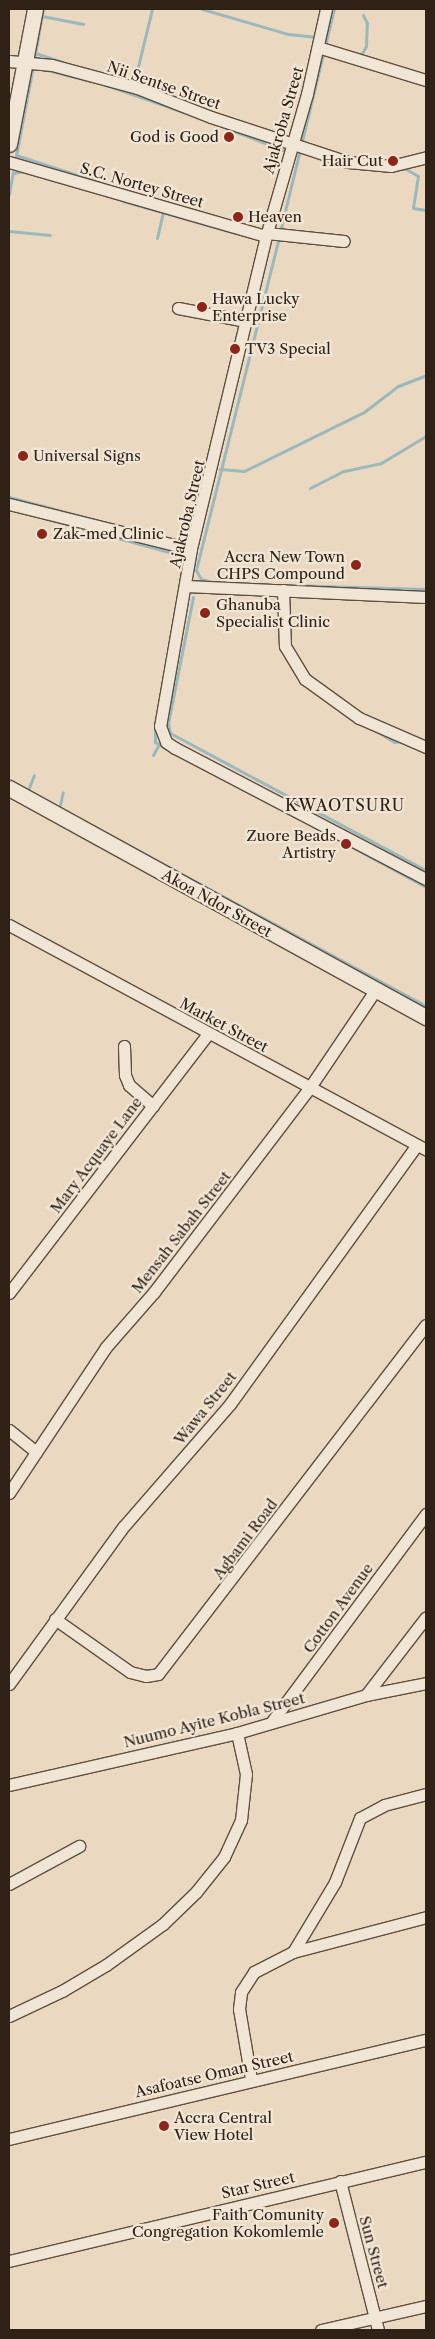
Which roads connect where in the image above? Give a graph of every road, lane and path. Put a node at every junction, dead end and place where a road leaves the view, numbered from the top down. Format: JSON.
{"nodes":[{"id":1,"x":35,"y":9,"type":"edge"},
{"id":2,"x":326,"y":9,"type":"edge"},
{"id":3,"x":318,"y":47,"type":"junction"},
{"id":4,"x":9,"y":61,"type":"edge"},
{"id":5,"x":24,"y":61,"type":"junction"},
{"id":6,"x":426,"y":80,"type":"edge"},
{"id":7,"x":9,"y":144,"type":"edge"},
{"id":8,"x":292,"y":145,"type":"junction"},
{"id":9,"x":426,"y":157,"type":"edge"},
{"id":10,"x":9,"y":162,"type":"edge"},
{"id":11,"x":267,"y":234,"type":"junction"},
{"id":12,"x":344,"y":241,"type":"dead end"},
{"id":13,"x":178,"y":308,"type":"dead end"},
{"id":14,"x":245,"y":321,"type":"junction"},
{"id":15,"x":9,"y":504,"type":"edge"},
{"id":16,"x":191,"y":549,"type":"junction"},
{"id":17,"x":186,"y":586,"type":"junction"},
{"id":18,"x":283,"y":590,"type":"junction"},
{"id":19,"x":426,"y":597,"type":"edge"},
{"id":20,"x":426,"y":747,"type":"edge"},
{"id":21,"x":9,"y":788,"type":"edge"},
{"id":22,"x":426,"y":879,"type":"edge"},
{"id":23,"x":9,"y":925,"type":"edge"},
{"id":24,"x":376,"y":989,"type":"junction"},
{"id":25,"x":426,"y":1017,"type":"edge"},
{"id":26,"x":208,"y":1034,"type":"junction"},
{"id":27,"x":124,"y":1046,"type":"dead end"},
{"id":28,"x":310,"y":1087,"type":"junction"},
{"id":29,"x":153,"y":1106,"type":"junction"},
{"id":30,"x":421,"y":1148,"type":"edge"},
{"id":31,"x":9,"y":1294,"type":"edge"},
{"id":32,"x":426,"y":1325,"type":"edge"},
{"id":33,"x":9,"y":1430,"type":"edge"},
{"id":34,"x":36,"y":1452,"type":"junction"},
{"id":35,"x":9,"y":1493,"type":"edge"},
{"id":36,"x":426,"y":1514,"type":"edge"},
{"id":37,"x":426,"y":1617,"type":"edge"},
{"id":38,"x":55,"y":1619,"type":"junction"},
{"id":39,"x":426,"y":1683,"type":"edge"},
{"id":40,"x":9,"y":1684,"type":"edge"},
{"id":41,"x":366,"y":1695,"type":"junction"},
{"id":42,"x":273,"y":1720,"type":"junction"},
{"id":43,"x":237,"y":1733,"type":"junction"},
{"id":44,"x":9,"y":1785,"type":"edge"},
{"id":45,"x":426,"y":1794,"type":"edge"},
{"id":46,"x":79,"y":1846,"type":"dead end"},
{"id":47,"x":9,"y":1884,"type":"edge"},
{"id":48,"x":426,"y":1917,"type":"edge"},
{"id":49,"x":292,"y":1952,"type":"junction"},
{"id":50,"x":9,"y":2016,"type":"edge"},
{"id":51,"x":426,"y":2040,"type":"edge"},
{"id":52,"x":251,"y":2079,"type":"junction"},
{"id":53,"x":9,"y":2139,"type":"edge"},
{"id":54,"x":426,"y":2162,"type":"edge"},
{"id":55,"x":340,"y":2181,"type":"junction"},
{"id":56,"x":9,"y":2261,"type":"edge"},
{"id":57,"x":426,"y":2306,"type":"edge"},
{"id":58,"x":375,"y":2318,"type":"junction"},
{"id":59,"x":322,"y":2330,"type":"edge"},
{"id":60,"x":378,"y":2330,"type":"edge"}],
"edges":[{"from":1,"to":5,"type":"street"},
{"from":2,"to":3,"type":"street","name":"Ajakroba Street"},
{"from":3,"to":6,"type":"street"},
{"from":3,"to":8,"type":"street","name":"Ajakroba Street"},
{"from":4,"to":5,"type":"street","name":"Nii Sentse Street"},
{"from":5,"to":7,"type":"street"},
{"from":5,"to":8,"type":"street","name":"Nii Sentse Street"},
{"from":8,"to":9,"type":"street"},
{"from":8,"to":11,"type":"street","name":"Ajakroba Street"},
{"from":10,"to":11,"type":"street","name":"S.C. Nortey Street"},
{"from":11,"to":12,"type":"street","name":"S.C. Nortey Street"},
{"from":11,"to":14,"type":"street","name":"Ajakroba Street"},
{"from":13,"to":14,"type":"street"},
{"from":14,"to":16,"type":"street","name":"Ajakroba Street"},
{"from":15,"to":16,"type":"street"},
{"from":16,"to":17,"type":"street","name":"Ajakroba Street"},
{"from":17,"to":18,"type":"street"},
{"from":17,"to":22,"type":"street","name":"Ajakroba Street"},
{"from":18,"to":19,"type":"street"},
{"from":18,"to":20,"type":"street"},
{"from":21,"to":24,"type":"street","name":"Akoa Ndor Street"},
{"from":23,"to":26,"type":"street","name":"Market Street"},
{"from":24,"to":25,"type":"street","name":"Akoa Ndor Street"},
{"from":24,"to":28,"type":"street","name":"Mensah Sabah Street"},
{"from":26,"to":28,"type":"street","name":"Market Street"},
{"from":26,"to":29,"type":"street","name":"Mary Acquaye Lane"},
{"from":27,"to":29,"type":"street"},
{"from":28,"to":30,"type":"street","name":"Market Street"},
{"from":28,"to":34,"type":"street","name":"Mensah Sabah Street"},
{"from":29,"to":31,"type":"street","name":"Mary Acquaye Lane"},
{"from":30,"to":38,"type":"street","name":"Wawa Street"},
{"from":32,"to":38,"type":"street","name":"Agbami Road"},
{"from":33,"to":34,"type":"street"},
{"from":34,"to":35,"type":"street","name":"Mensah Sabah Street"},
{"from":36,"to":42,"type":"street","name":"Cotton Avenue"},
{"from":37,"to":41,"type":"street"},
{"from":38,"to":40,"type":"street","name":"Wawa Street"},
{"from":39,"to":41,"type":"street","name":"Nuumo Ayite Kobla Street"},
{"from":41,"to":42,"type":"street","name":"Nuumo Ayite Kobla Street"},
{"from":42,"to":43,"type":"street","name":"Nuumo Ayite Kobla Street"},
{"from":43,"to":44,"type":"street","name":"Nuumo Ayite Kobla Street"},
{"from":43,"to":50,"type":"street"},
{"from":45,"to":49,"type":"street"},
{"from":46,"to":47,"type":"street"},
{"from":48,"to":49,"type":"street"},
{"from":49,"to":52,"type":"street"},
{"from":51,"to":52,"type":"street","name":"Asafoatse Oman Street"},
{"from":52,"to":53,"type":"street","name":"Asafoatse Oman Street"},
{"from":54,"to":55,"type":"street","name":"Star Street"},
{"from":55,"to":56,"type":"street","name":"Star Street"},
{"from":55,"to":58,"type":"street","name":"Sun Street"},
{"from":57,"to":58,"type":"street"},
{"from":58,"to":59,"type":"street"},
{"from":58,"to":60,"type":"street","name":"Sun Street"}]}
